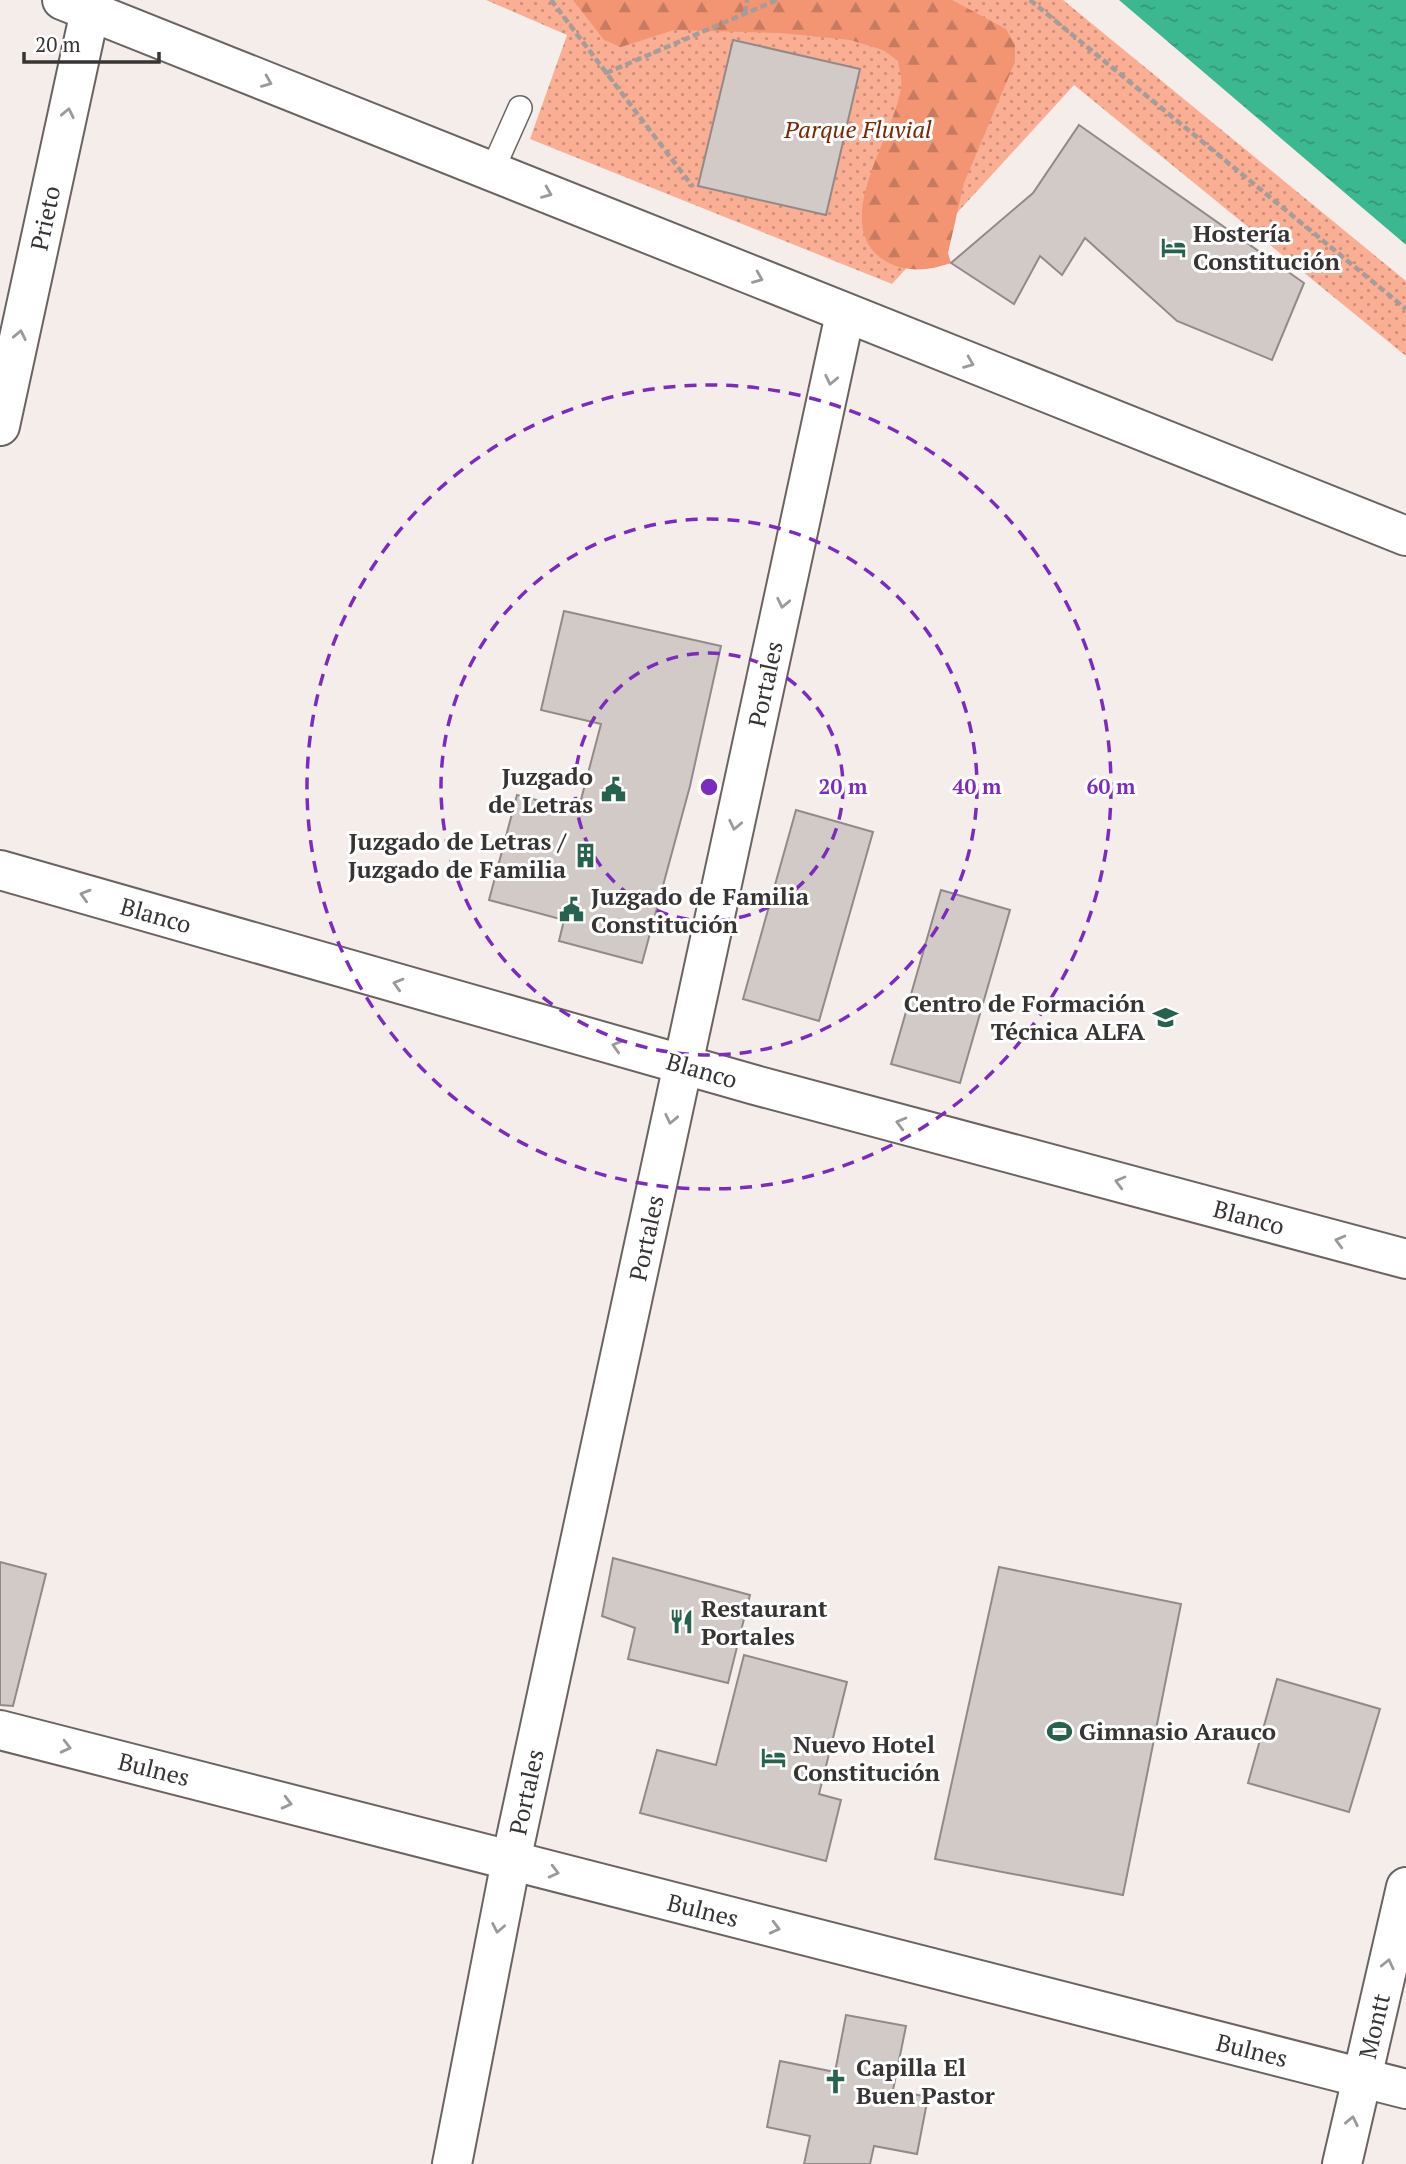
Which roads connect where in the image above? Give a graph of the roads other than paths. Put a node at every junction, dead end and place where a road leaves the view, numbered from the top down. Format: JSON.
{"nodes":[{"id":1,"x":76,"y":6,"type":"edge"},
{"id":2,"x":520,"y":108,"type":"dead end"},
{"id":3,"x":492,"y":171,"type":"junction"},
{"id":4,"x":845,"y":314,"type":"junction"},
{"id":5,"x":0,"y":426,"type":"edge"},
{"id":6,"x":1406,"y":536,"type":"edge"},
{"id":7,"x":0,"y":870,"type":"edge"},
{"id":8,"x":683,"y":1065,"type":"junction"},
{"id":9,"x":1406,"y":1259,"type":"edge"},
{"id":10,"x":0,"y":1730,"type":"edge"},
{"id":11,"x":511,"y":1861,"type":"junction"},
{"id":12,"x":1406,"y":1887,"type":"edge"},
{"id":13,"x":1362,"y":2078,"type":"junction"},
{"id":14,"x":1406,"y":2089,"type":"edge"},
{"id":15,"x":452,"y":2164,"type":"edge"},
{"id":16,"x":1342,"y":2164,"type":"edge"}],
"edges":[{"from":1,"to":3,"type":"street","one_way":true},
{"from":5,"to":1,"type":"street","name":"Prieto","one_way":true},
{"from":2,"to":3,"type":"lane"},
{"from":3,"to":4,"type":"street","one_way":true},
{"from":4,"to":6,"type":"street","one_way":true},
{"from":4,"to":8,"type":"street","name":"Portales","one_way":true},
{"from":8,"to":7,"type":"street","name":"Blanco","one_way":true},
{"from":9,"to":8,"type":"street","name":"Blanco","one_way":true},
{"from":8,"to":11,"type":"street","name":"Portales","one_way":true},
{"from":10,"to":11,"type":"street","name":"Bulnes","one_way":true},
{"from":11,"to":13,"type":"street","name":"Bulnes","one_way":true},
{"from":11,"to":15,"type":"street","name":"Portales","one_way":true},
{"from":13,"to":12,"type":"street","name":"Montt","one_way":true},
{"from":13,"to":14,"type":"street","name":"Bulnes"},
{"from":16,"to":13,"type":"street","name":"Montt","one_way":true}]}
